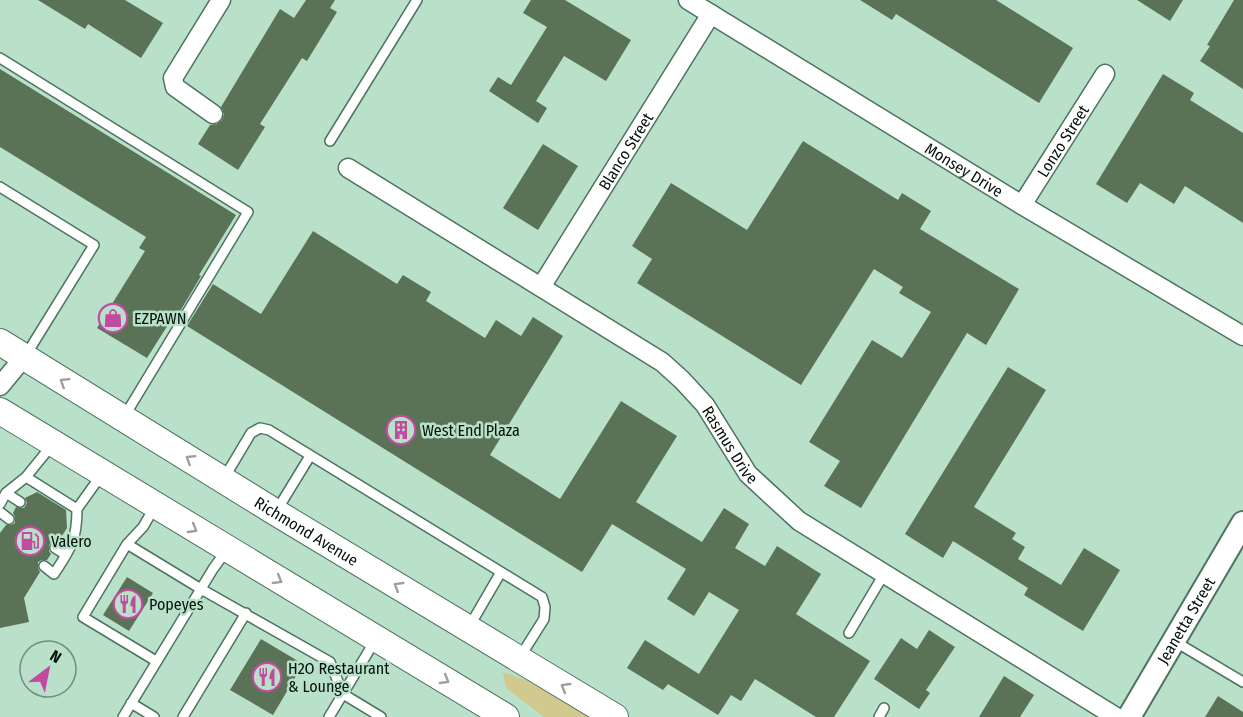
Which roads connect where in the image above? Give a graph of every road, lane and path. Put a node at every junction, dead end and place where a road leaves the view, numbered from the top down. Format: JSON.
{"nodes":[{"id":1,"x":220,"y":0,"type":"edge"},
{"id":2,"x":417,"y":0,"type":"edge"},
{"id":3,"x":688,"y":0,"type":"edge"},
{"id":4,"x":711,"y":14,"type":"junction"},
{"id":5,"x":0,"y":58,"type":"edge"},
{"id":6,"x":1104,"y":74,"type":"dead end"},
{"id":7,"x":213,"y":114,"type":"dead end"},
{"id":8,"x":330,"y":141,"type":"dead end"},
{"id":9,"x":348,"y":168,"type":"dead end"},
{"id":10,"x":0,"y":186,"type":"edge"},
{"id":11,"x":1022,"y":205,"type":"junction"},
{"id":12,"x":541,"y":287,"type":"junction"},
{"id":13,"x":1243,"y":336,"type":"edge"},
{"id":14,"x":0,"y":342,"type":"edge"},
{"id":15,"x":24,"y":357,"type":"junction"},
{"id":16,"x":0,"y":386,"type":"edge"},
{"id":17,"x":0,"y":411,"type":"edge"},
{"id":18,"x":124,"y":417,"type":"junction"},
{"id":19,"x":53,"y":444,"type":"junction"},
{"id":20,"x":310,"y":456,"type":"junction"},
{"id":21,"x":102,"y":473,"type":"junction"},
{"id":22,"x":26,"y":477,"type":"junction"},
{"id":23,"x":223,"y":480,"type":"junction"},
{"id":24,"x":6,"y":493,"type":"junction"},
{"id":25,"x":20,"y":502,"type":"dead end"},
{"id":26,"x":0,"y":504,"type":"edge"},
{"id":27,"x":156,"y":506,"type":"junction"},
{"id":28,"x":77,"y":509,"type":"junction"},
{"id":29,"x":0,"y":512,"type":"edge"},
{"id":30,"x":275,"y":512,"type":"junction"},
{"id":31,"x":9,"y":519,"type":"dead end"},
{"id":32,"x":1243,"y":523,"type":"edge"},
{"id":33,"x":65,"y":530,"type":"dead end"},
{"id":34,"x":75,"y":536,"type":"junction"},
{"id":35,"x":127,"y":544,"type":"junction"},
{"id":36,"x":55,"y":548,"type":"dead end"},
{"id":37,"x":227,"y":549,"type":"junction"},
{"id":38,"x":66,"y":555,"type":"junction"},
{"id":39,"x":44,"y":566,"type":"dead end"},
{"id":40,"x":501,"y":572,"type":"junction"},
{"id":41,"x":884,"y":574,"type":"junction"},
{"id":42,"x":201,"y":589,"type":"junction"},
{"id":43,"x":246,"y":613,"type":"junction"},
{"id":44,"x":468,"y":628,"type":"junction"},
{"id":45,"x":849,"y":633,"type":"dead end"},
{"id":46,"x":376,"y":639,"type":"junction"},
{"id":47,"x":1174,"y":641,"type":"junction"},
{"id":48,"x":519,"y":659,"type":"junction"},
{"id":49,"x":156,"y":661,"type":"junction"},
{"id":50,"x":1243,"y":682,"type":"edge"},
{"id":51,"x":343,"y":694,"type":"junction"},
{"id":52,"x":131,"y":703,"type":"junction"},
{"id":53,"x":494,"y":714,"type":"edge"},
{"id":54,"x":1130,"y":715,"type":"edge"},
{"id":55,"x":123,"y":717,"type":"edge"},
{"id":56,"x":154,"y":717,"type":"edge"},
{"id":57,"x":183,"y":717,"type":"edge"},
{"id":58,"x":329,"y":717,"type":"edge"},
{"id":59,"x":381,"y":717,"type":"edge"},
{"id":60,"x":615,"y":717,"type":"edge"}],
"edges":[{"from":1,"to":7,"type":"street"},
{"from":2,"to":8,"type":"lane"},
{"from":3,"to":4,"type":"street","name":"Monsey Drive"},
{"from":4,"to":11,"type":"street","name":"Monsey Drive"},
{"from":4,"to":12,"type":"street","name":"Blanco Street"},
{"from":5,"to":18,"type":"lane"},
{"from":6,"to":11,"type":"street","name":"Lonzo Street"},
{"from":9,"to":12,"type":"street","name":"Rasmus Drive"},
{"from":10,"to":15,"type":"lane"},
{"from":11,"to":13,"type":"street","name":"Monsey Drive"},
{"from":12,"to":41,"type":"street","name":"Rasmus Drive"},
{"from":14,"to":15,"type":"main road","name":"Richmond Avenue"},
{"from":15,"to":16,"type":"street"},
{"from":18,"to":15,"type":"main road","name":"Richmond Avenue","one_way":true},
{"from":17,"to":19,"type":"main road"},
{"from":23,"to":18,"type":"main road","name":"Richmond Avenue","one_way":true},
{"from":19,"to":21,"type":"main road"},
{"from":19,"to":22,"type":"lane"},
{"from":20,"to":23,"type":"lane"},
{"from":20,"to":30,"type":"lane"},
{"from":20,"to":40,"type":"lane"},
{"from":21,"to":27,"type":"main road"},
{"from":21,"to":28,"type":"lane"},
{"from":22,"to":24,"type":"lane"},
{"from":22,"to":28,"type":"lane"},
{"from":23,"to":30,"type":"main road","name":"Richmond Avenue"},
{"from":24,"to":25,"type":"lane"},
{"from":24,"to":26,"type":"lane"},
{"from":27,"to":35,"type":"lane"},
{"from":27,"to":37,"type":"main road","one_way":true},
{"from":28,"to":34,"type":"lane"},
{"from":29,"to":31,"type":"lane"},
{"from":44,"to":30,"type":"main road","name":"Richmond Avenue","one_way":true},
{"from":32,"to":47,"type":"street","name":"Jeanetta Street"},
{"from":33,"to":34,"type":"lane"},
{"from":34,"to":38,"type":"lane"},
{"from":35,"to":42,"type":"lane"},
{"from":35,"to":49,"type":"lane"},
{"from":36,"to":38,"type":"lane"},
{"from":37,"to":42,"type":"lane"},
{"from":37,"to":46,"type":"main road","one_way":true},
{"from":38,"to":39,"type":"lane"},
{"from":40,"to":44,"type":"lane"},
{"from":40,"to":48,"type":"lane"},
{"from":41,"to":45,"type":"lane"},
{"from":41,"to":54,"type":"street","name":"Rasmus Drive"},
{"from":42,"to":43,"type":"lane"},
{"from":42,"to":49,"type":"lane"},
{"from":43,"to":51,"type":"lane"},
{"from":43,"to":57,"type":"lane"},
{"from":44,"to":48,"type":"main road","name":"Richmond Avenue"},
{"from":46,"to":51,"type":"lane"},
{"from":46,"to":53,"type":"main road","one_way":true},
{"from":47,"to":50,"type":"lane"},
{"from":47,"to":54,"type":"street","name":"Jeanetta Street"},
{"from":60,"to":48,"type":"main road","name":"Richmond Avenue","one_way":true},
{"from":49,"to":52,"type":"lane"},
{"from":51,"to":58,"type":"lane"},
{"from":51,"to":59,"type":"lane"},
{"from":52,"to":55,"type":"lane"},
{"from":52,"to":56,"type":"lane"}]}
